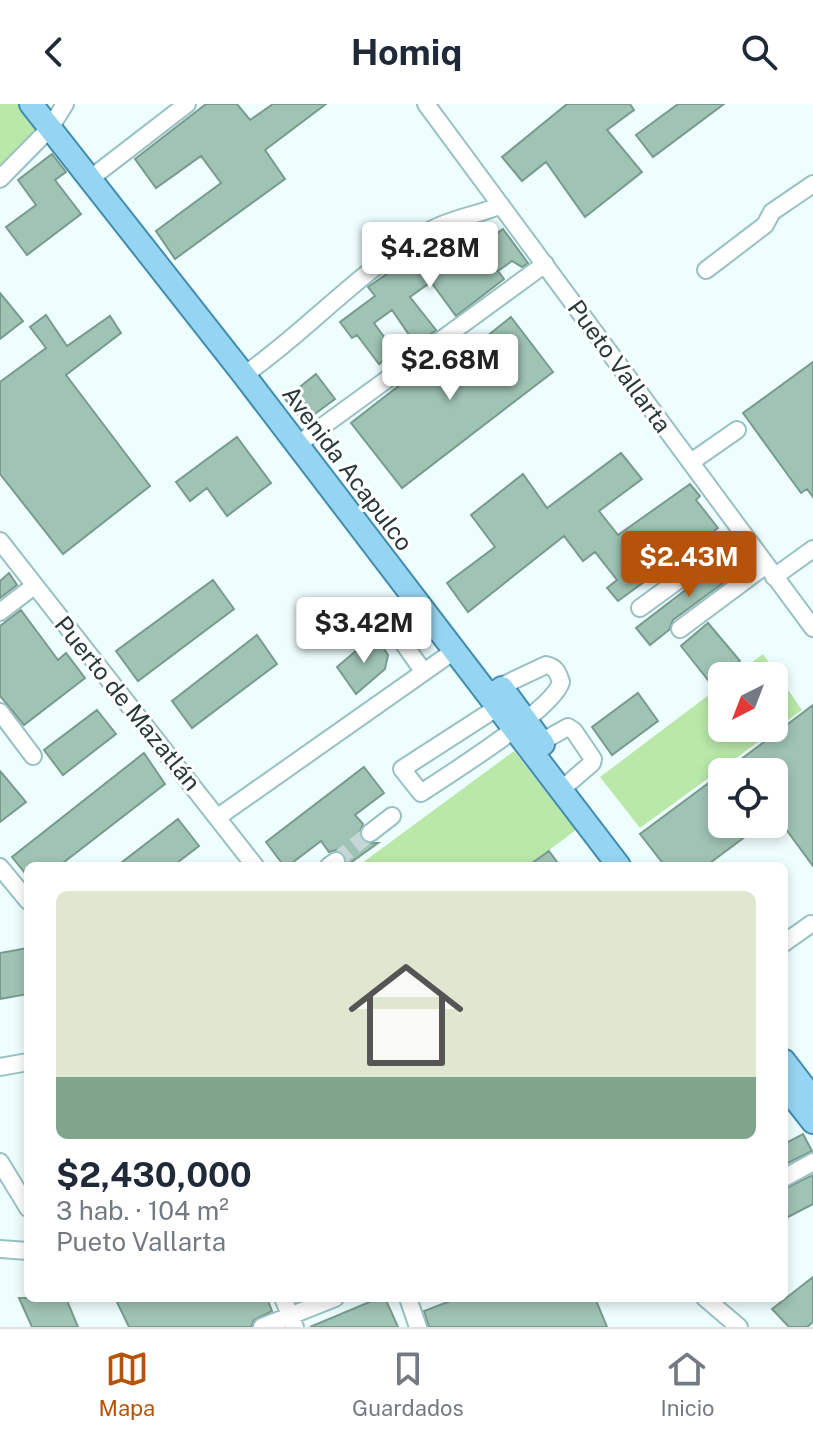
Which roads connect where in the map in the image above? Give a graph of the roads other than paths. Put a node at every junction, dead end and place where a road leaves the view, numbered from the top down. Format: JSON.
{"nodes":[{"id":1,"x":31,"y":104,"type":"edge"},
{"id":2,"x":187,"y":104,"type":"edge"},
{"id":3,"x":429,"y":105,"type":"edge"},
{"id":4,"x":55,"y":113,"type":"edge"},
{"id":5,"x":96,"y":174,"type":"junction"},
{"id":6,"x":0,"y":179,"type":"edge"},
{"id":7,"x":813,"y":184,"type":"edge"},
{"id":8,"x":501,"y":205,"type":"junction"},
{"id":9,"x":545,"y":264,"type":"junction"},
{"id":10,"x":706,"y":270,"type":"dead end"},
{"id":11,"x":250,"y":371,"type":"junction"},
{"id":12,"x":737,"y":430,"type":"dead end"},
{"id":13,"x":303,"y":441,"type":"junction"},
{"id":14,"x":691,"y":462,"type":"junction"},
{"id":15,"x":743,"y":533,"type":"junction"},
{"id":16,"x":0,"y":541,"type":"edge"},
{"id":17,"x":813,"y":549,"type":"edge"},
{"id":18,"x":770,"y":571,"type":"junction"},
{"id":19,"x":34,"y":586,"type":"junction"},
{"id":20,"x":417,"y":601,"type":"junction"},
{"id":21,"x":640,"y":608,"type":"dead end"},
{"id":22,"x":0,"y":612,"type":"edge"},
{"id":23,"x":813,"y":628,"type":"edge"},
{"id":24,"x":680,"y":629,"type":"dead end"},
{"id":25,"x":454,"y":651,"type":"junction"},
{"id":26,"x":423,"y":671,"type":"junction"},
{"id":27,"x":496,"y":696,"type":"junction"},
{"id":28,"x":0,"y":712,"type":"edge"},
{"id":29,"x":520,"y":724,"type":"junction"},
{"id":30,"x":536,"y":745,"type":"junction"},
{"id":31,"x":33,"y":756,"type":"dead end"},
{"id":32,"x":567,"y":785,"type":"junction"},
{"id":33,"x":392,"y":816,"type":"dead end"},
{"id":34,"x":218,"y":817,"type":"junction"},
{"id":35,"x":370,"y":833,"type":"tunnel mouth"},
{"id":36,"x":252,"y":862,"type":"edge"},
{"id":37,"x":616,"y":862,"type":"edge"},
{"id":38,"x":633,"y":862,"type":"edge"},
{"id":39,"x":0,"y":867,"type":"edge"},
{"id":40,"x":24,"y":896,"type":"edge"},
{"id":41,"x":811,"y":924,"type":"dead end"},
{"id":42,"x":788,"y":940,"type":"edge"},
{"id":43,"x":24,"y":1063,"type":"edge"},
{"id":44,"x":788,"y":1066,"type":"edge"},
{"id":45,"x":0,"y":1067,"type":"edge"},
{"id":46,"x":788,"y":1090,"type":"edge"},
{"id":47,"x":813,"y":1099,"type":"edge"},
{"id":48,"x":813,"y":1122,"type":"edge"},
{"id":49,"x":0,"y":1162,"type":"edge"},
{"id":50,"x":813,"y":1162,"type":"edge"},
{"id":51,"x":788,"y":1176,"type":"edge"},
{"id":52,"x":24,"y":1201,"type":"edge"},
{"id":53,"x":0,"y":1249,"type":"edge"},
{"id":54,"x":24,"y":1251,"type":"edge"},
{"id":55,"x":285,"y":1302,"type":"edge"},
{"id":56,"x":328,"y":1302,"type":"edge"},
{"id":57,"x":409,"y":1302,"type":"edge"},
{"id":58,"x":710,"y":1302,"type":"edge"},
{"id":59,"x":292,"y":1321,"type":"edge"},
{"id":60,"x":262,"y":1327,"type":"edge"},
{"id":61,"x":418,"y":1327,"type":"edge"},
{"id":62,"x":739,"y":1327,"type":"edge"}],
"edges":[{"from":1,"to":4,"type":"main road","name":"Avenida Acapulco"},
{"from":2,"to":5,"type":"street"},
{"from":3,"to":8,"type":"street","name":"Pueto Vallarta"},
{"from":4,"to":5,"type":"main road","name":"Avenida Acapulco"},
{"from":4,"to":6,"type":"street"},
{"from":5,"to":11,"type":"main road","name":"Avenida Acapulco"},
{"from":7,"to":10,"type":"street"},
{"from":8,"to":9,"type":"street","name":"Pueto Vallarta"},
{"from":8,"to":11,"type":"street"},
{"from":9,"to":13,"type":"street"},
{"from":9,"to":14,"type":"street","name":"Pueto Vallarta"},
{"from":11,"to":13,"type":"main road","name":"Avenida Acapulco"},
{"from":12,"to":14,"type":"street"},
{"from":13,"to":20,"type":"main road","name":"Avenida Acapulco"},
{"from":13,"to":27,"type":"main road","name":"Avenida Acapulco"},
{"from":14,"to":15,"type":"street","name":"Pueto Vallarta"},
{"from":15,"to":18,"type":"street","name":"Pueto Vallarta"},
{"from":15,"to":21,"type":"street"},
{"from":16,"to":19,"type":"street","name":"Puerto de Mazatlán"},
{"from":17,"to":18,"type":"street"},
{"from":18,"to":23,"type":"street","name":"Pueto Vallarta"},
{"from":18,"to":24,"type":"street"},
{"from":19,"to":22,"type":"street"},
{"from":19,"to":34,"type":"street","name":"Puerto de Mazatlán"},
{"from":20,"to":25,"type":"main road","name":"Avenida Acapulco"},
{"from":20,"to":26,"type":"street"},
{"from":25,"to":26,"type":"street"},
{"from":25,"to":27,"type":"main road","name":"Avenida Acapulco"},
{"from":26,"to":34,"type":"street"},
{"from":27,"to":29,"type":"main road","name":"Avenida Acapulco"},
{"from":27,"to":29,"type":"street"},
{"from":27,"to":29,"type":"street"},
{"from":28,"to":31,"type":"street"},
{"from":29,"to":30,"type":"main road","name":"Avenida Acapulco"},
{"from":30,"to":32,"type":"main road","name":"Avenida Acapulco"},
{"from":30,"to":32,"type":"street"},
{"from":32,"to":37,"type":"main road","name":"Avenida Acapulco"},
{"from":32,"to":38,"type":"main road","name":"Avenida Acapulco"},
{"from":33,"to":35,"type":"street"},
{"from":34,"to":36,"type":"street","name":"Puerto de Mazatlán"},
{"from":39,"to":40,"type":"street"},
{"from":41,"to":42,"type":"street"},
{"from":43,"to":45,"type":"street"},
{"from":44,"to":47,"type":"main road"},
{"from":46,"to":48,"type":"main road"},
{"from":49,"to":52,"type":"street"},
{"from":50,"to":51,"type":"street"},
{"from":53,"to":54,"type":"street"},
{"from":55,"to":59,"type":"street"},
{"from":56,"to":59,"type":"street"},
{"from":57,"to":61,"type":"street"},
{"from":58,"to":62,"type":"street"},
{"from":59,"to":60,"type":"street"}]}
